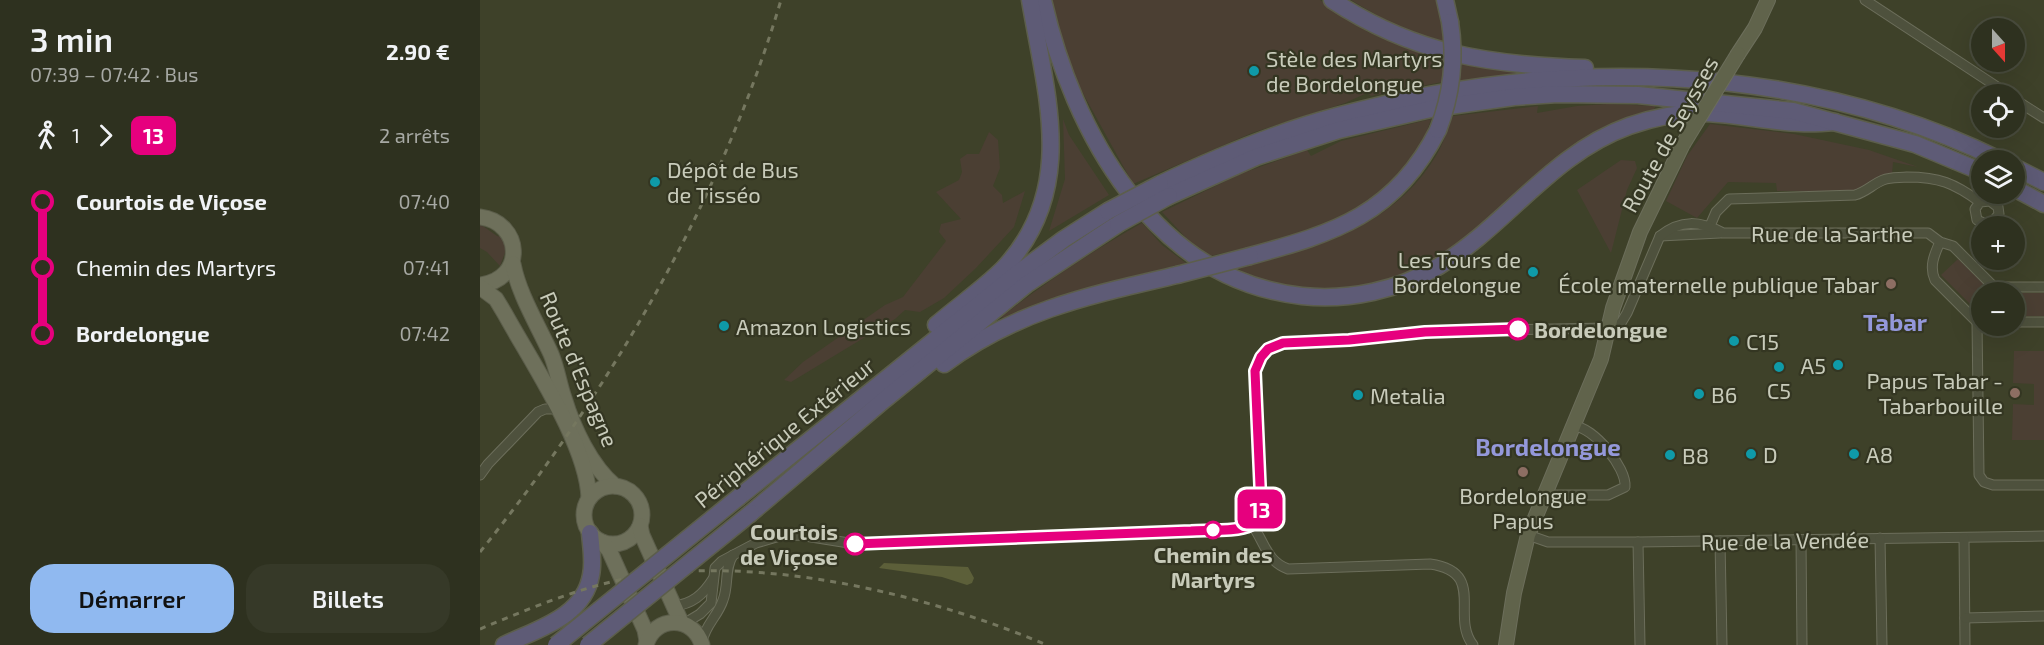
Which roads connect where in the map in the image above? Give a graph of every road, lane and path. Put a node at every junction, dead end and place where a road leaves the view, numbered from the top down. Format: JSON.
{"nodes":[{"id":1,"x":1030,"y":0,"type":"edge"},
{"id":2,"x":1043,"y":0,"type":"edge"},
{"id":3,"x":1332,"y":0,"type":"edge"},
{"id":4,"x":1445,"y":0,"type":"edge"},
{"id":5,"x":1761,"y":0,"type":"edge"},
{"id":6,"x":1768,"y":0,"type":"edge"},
{"id":7,"x":1865,"y":0,"type":"edge"},
{"id":8,"x":1738,"y":54,"type":"junction"},
{"id":9,"x":1620,"y":76,"type":"junction"},
{"id":10,"x":1993,"y":84,"type":"edge"},
{"id":11,"x":2025,"y":106,"type":"edge"},
{"id":12,"x":2044,"y":118,"type":"edge"},
{"id":13,"x":1835,"y":122,"type":"junction"},
{"id":14,"x":1977,"y":150,"type":"edge"},
{"id":15,"x":1971,"y":167,"type":"edge"},
{"id":16,"x":2025,"y":172,"type":"edge"},
{"id":17,"x":2044,"y":182,"type":"edge"},
{"id":18,"x":1164,"y":190,"type":"junction"},
{"id":19,"x":2025,"y":194,"type":"edge"},
{"id":20,"x":1971,"y":195,"type":"edge"},
{"id":21,"x":2044,"y":204,"type":"edge"},
{"id":22,"x":481,"y":216,"type":"edge"},
{"id":23,"x":1113,"y":218,"type":"junction"},
{"id":24,"x":1710,"y":226,"type":"junction"},
{"id":25,"x":1724,"y":233,"type":"junction"},
{"id":26,"x":1660,"y":236,"type":"junction"},
{"id":27,"x":1940,"y":242,"type":"junction"},
{"id":28,"x":513,"y":264,"type":"junction"},
{"id":29,"x":480,"y":286,"type":"edge"},
{"id":30,"x":2044,"y":287,"type":"edge"},
{"id":31,"x":1971,"y":314,"type":"edge"},
{"id":32,"x":2025,"y":322,"type":"edge"},
{"id":33,"x":2044,"y":322,"type":"edge"},
{"id":34,"x":1609,"y":328,"type":"junction"},
{"id":35,"x":1979,"y":336,"type":"edge"},
{"id":36,"x":905,"y":362,"type":"junction"},
{"id":37,"x":884,"y":400,"type":"junction"},
{"id":38,"x":558,"y":410,"type":"junction"},
{"id":39,"x":1573,"y":426,"type":"junction"},
{"id":40,"x":480,"y":475,"type":"edge"},
{"id":41,"x":2044,"y":485,"type":"edge"},
{"id":42,"x":615,"y":486,"type":"junction"},
{"id":43,"x":1545,"y":493,"type":"junction"},
{"id":44,"x":589,"y":498,"type":"junction"},
{"id":45,"x":1252,"y":525,"type":"junction"},
{"id":46,"x":640,"y":526,"type":"junction"},
{"id":47,"x":1528,"y":535,"type":"junction"},
{"id":48,"x":2044,"y":536,"type":"edge"},
{"id":49,"x":596,"y":537,"type":"junction"},
{"id":50,"x":1881,"y":538,"type":"junction"},
{"id":51,"x":1964,"y":538,"type":"junction"},
{"id":52,"x":1801,"y":540,"type":"junction"},
{"id":53,"x":1720,"y":541,"type":"junction"},
{"id":54,"x":1638,"y":542,"type":"junction"},
{"id":55,"x":732,"y":555,"type":"junction"},
{"id":56,"x":713,"y":579,"type":"junction"},
{"id":57,"x":674,"y":606,"type":"junction"},
{"id":58,"x":2044,"y":616,"type":"edge"},
{"id":59,"x":1965,"y":618,"type":"junction"},
{"id":60,"x":683,"y":623,"type":"junction"},
{"id":61,"x":647,"y":643,"type":"edge"},
{"id":62,"x":702,"y":643,"type":"edge"},
{"id":63,"x":504,"y":645,"type":"edge"},
{"id":64,"x":556,"y":645,"type":"edge"},
{"id":65,"x":588,"y":645,"type":"edge"},
{"id":66,"x":1473,"y":645,"type":"edge"},
{"id":67,"x":1506,"y":645,"type":"edge"},
{"id":68,"x":1640,"y":645,"type":"edge"},
{"id":69,"x":1722,"y":645,"type":"edge"},
{"id":70,"x":1802,"y":645,"type":"edge"},
{"id":71,"x":1882,"y":645,"type":"edge"},
{"id":72,"x":1965,"y":645,"type":"edge"}],
"edges":[{"from":1,"to":36,"type":"highway"},
{"from":2,"to":13,"type":"highway"},
{"from":3,"to":9,"type":"highway"},
{"from":4,"to":37,"type":"highway","bridge":true},
{"from":5,"to":8,"type":"main road","name":"Route de Seysses"},
{"from":6,"to":8,"type":"main road","name":"Route de Seysses"},
{"from":7,"to":10,"type":"street"},
{"from":8,"to":34,"type":"main road","name":"Route de Seysses","bridge":true},
{"from":9,"to":14,"type":"highway"},
{"from":9,"to":18,"type":"highway"},
{"from":11,"to":12,"type":"street"},
{"from":13,"to":15,"type":"highway"},
{"from":13,"to":18,"type":"highway"},
{"from":16,"to":17,"type":"highway"},
{"from":18,"to":23,"type":"highway","bridge":true},
{"from":19,"to":21,"type":"highway"},
{"from":20,"to":24,"type":"street"},
{"from":22,"to":28,"type":"main road","name":"Route d'Espagne"},
{"from":23,"to":36,"type":"highway","name":"Périphérique Extérieur"},
{"from":23,"to":37,"type":"highway"},
{"from":24,"to":25,"type":"street","name":"Rue de la Sarthe"},
{"from":24,"to":26,"type":"street"},
{"from":25,"to":26,"type":"street"},
{"from":25,"to":27,"type":"street","name":"Rue de la Sarthe"},
{"from":26,"to":34,"type":"street"},
{"from":27,"to":30,"type":"street","name":"Rue de la Sarthe"},
{"from":27,"to":31,"type":"street"},
{"from":28,"to":29,"type":"main road"},
{"from":28,"to":42,"type":"main road","name":"Route d'Espagne"},
{"from":29,"to":38,"type":"main road","name":"Route d'Espagne"},
{"from":32,"to":33,"type":"street"},
{"from":34,"to":39,"type":"main road","name":"Route de Seysses"},
{"from":34,"to":45,"type":"street"},
{"from":35,"to":41,"type":"street"},
{"from":36,"to":64,"type":"highway","name":"Périphérique Extérieur","bridge":true},
{"from":37,"to":65,"type":"highway","bridge":true},
{"from":38,"to":40,"type":"street"},
{"from":38,"to":44,"type":"main road","name":"Route d'Espagne"},
{"from":39,"to":43,"type":"main road","name":"Route de Seysses"},
{"from":39,"to":43,"type":"street"},
{"from":42,"to":44,"type":"main road"},
{"from":42,"to":46,"type":"main road"},
{"from":43,"to":47,"type":"main road","name":"Route de Seysses"},
{"from":44,"to":49,"type":"main road"},
{"from":45,"to":55,"type":"street"},
{"from":45,"to":66,"type":"street"},
{"from":46,"to":49,"type":"main road"},
{"from":46,"to":57,"type":"main road"},
{"from":47,"to":54,"type":"street","name":"Rue de la Vendée"},
{"from":47,"to":67,"type":"main road","name":"Route de Seysses"},
{"from":48,"to":51,"type":"street","name":"Rue de la Vendée"},
{"from":49,"to":61,"type":"main road"},
{"from":49,"to":63,"type":"highway"},
{"from":50,"to":51,"type":"street","name":"Rue de la Vendée"},
{"from":50,"to":52,"type":"street","name":"Rue de la Vendée"},
{"from":50,"to":71,"type":"street"},
{"from":51,"to":59,"type":"street"},
{"from":52,"to":53,"type":"street","name":"Rue de la Vendée"},
{"from":52,"to":70,"type":"street"},
{"from":53,"to":54,"type":"street","name":"Rue de la Vendée"},
{"from":53,"to":69,"type":"street"},
{"from":54,"to":68,"type":"street"},
{"from":55,"to":56,"type":"street"},
{"from":55,"to":62,"type":"street"},
{"from":56,"to":57,"type":"street"},
{"from":56,"to":60,"type":"street"},
{"from":57,"to":60,"type":"main road"},
{"from":58,"to":59,"type":"street"},
{"from":59,"to":72,"type":"street"},
{"from":60,"to":61,"type":"main road"},
{"from":60,"to":62,"type":"main road"}]}
